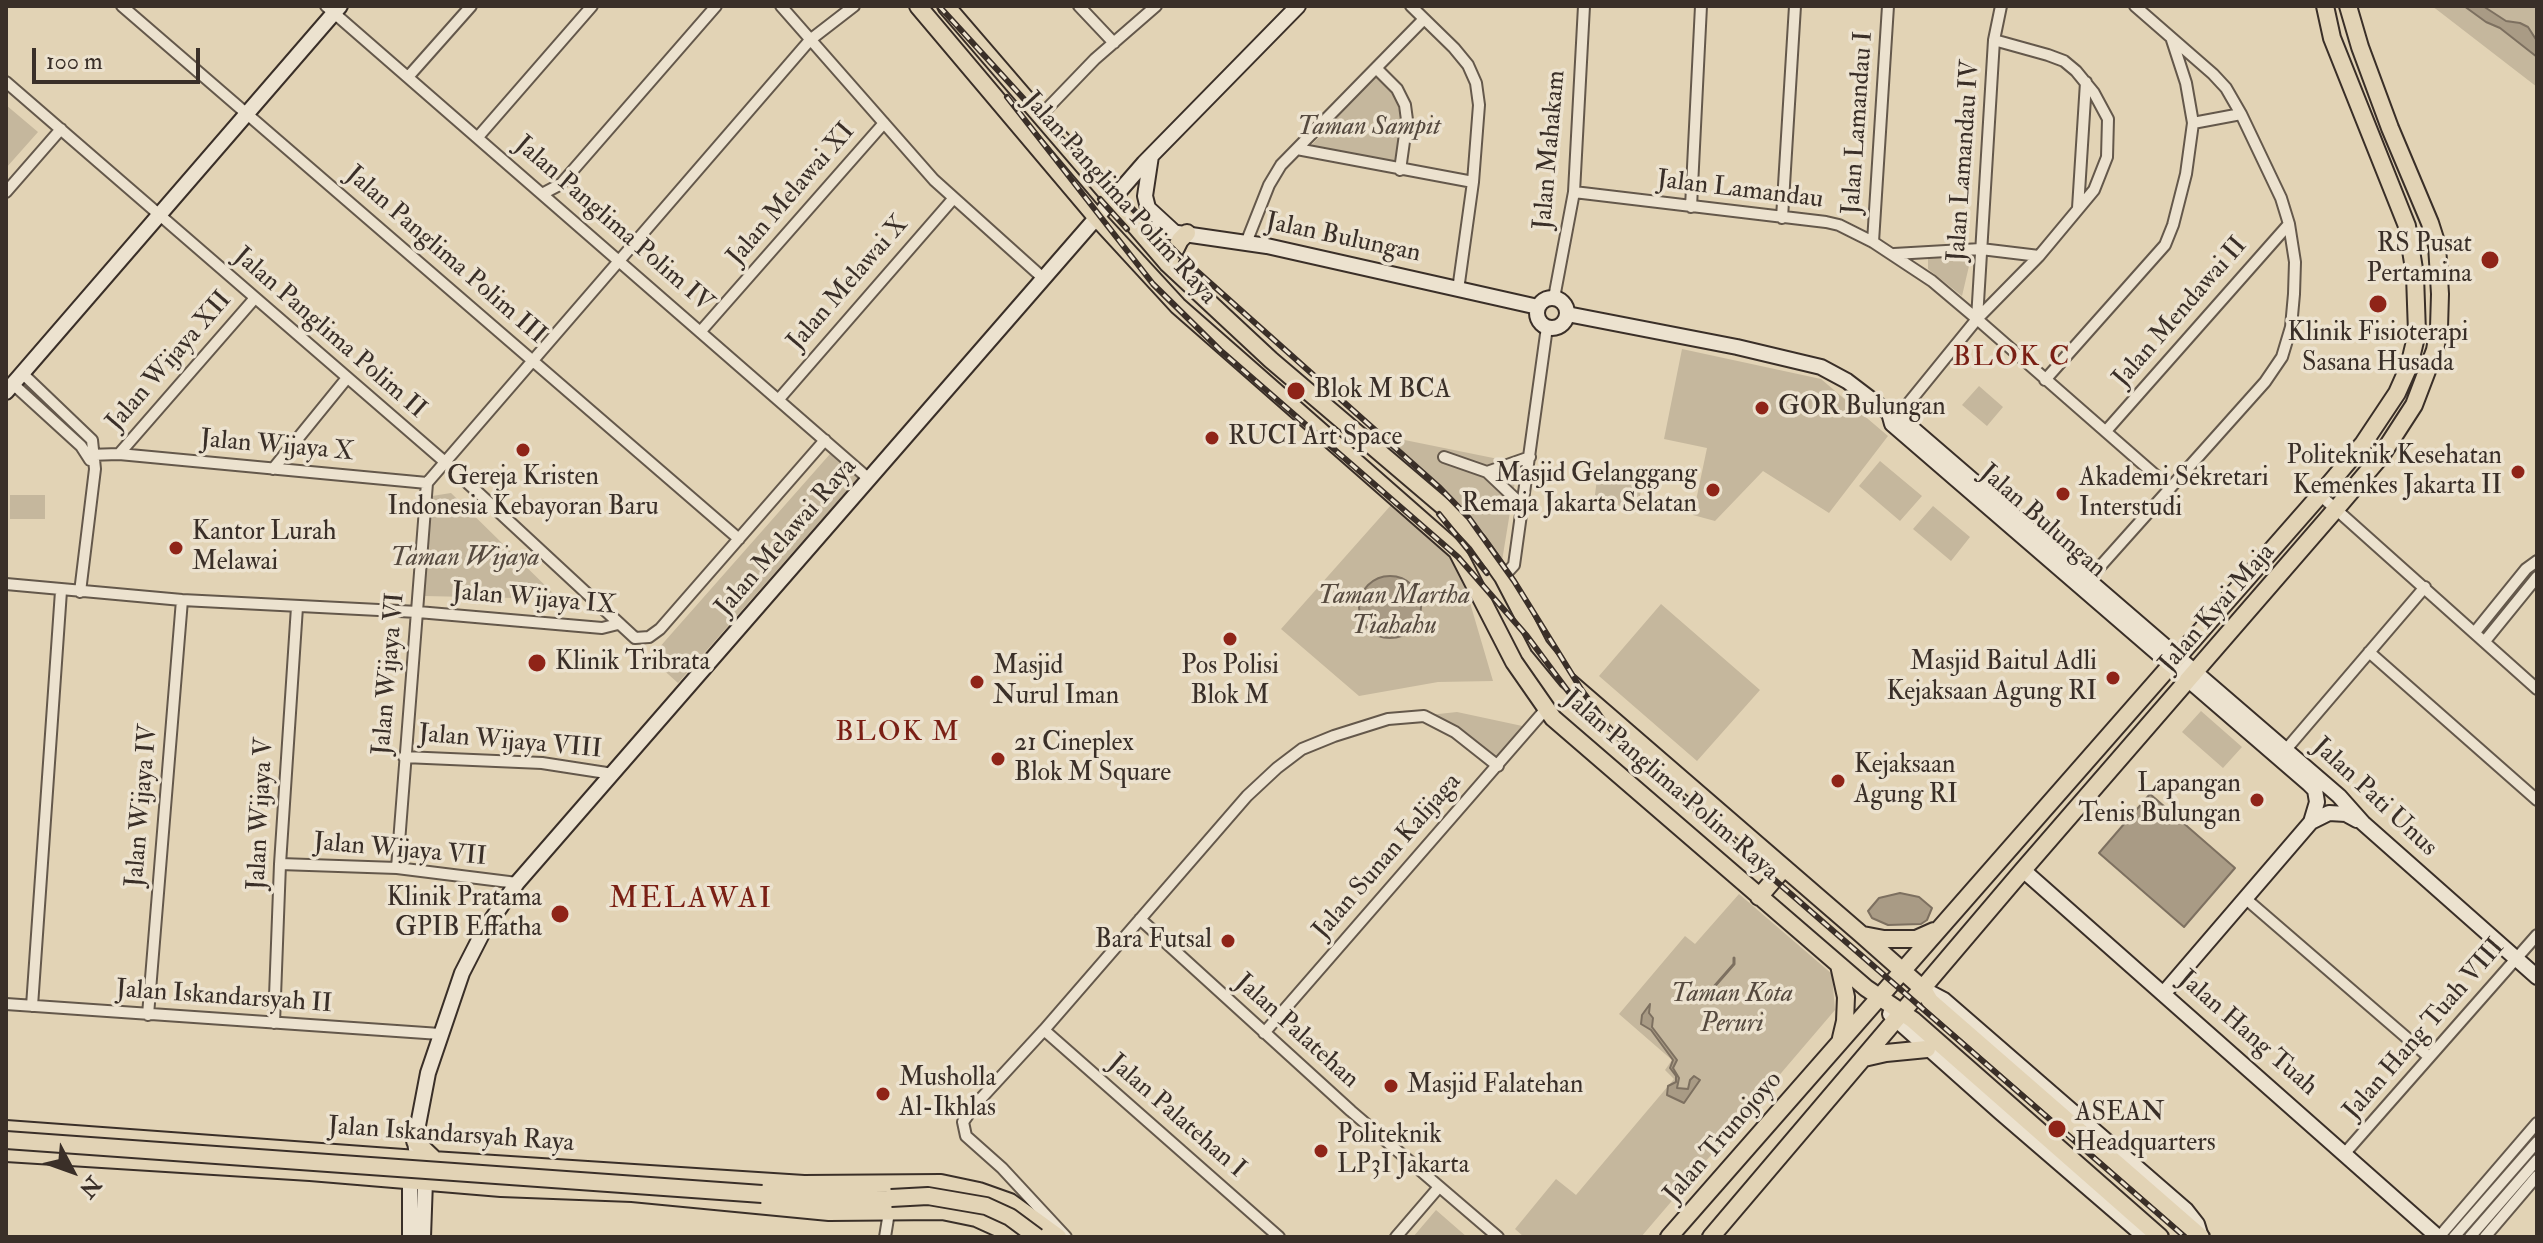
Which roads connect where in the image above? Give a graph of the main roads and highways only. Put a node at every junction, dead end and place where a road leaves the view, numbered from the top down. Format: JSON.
{"nodes":[{"id":1,"x":918,"y":6,"type":"edge"},
{"id":2,"x":946,"y":6,"type":"edge"},
{"id":3,"x":2325,"y":6,"type":"edge"},
{"id":4,"x":2348,"y":6,"type":"edge"},
{"id":5,"x":2390,"y":128,"type":"junction"},
{"id":6,"x":2370,"y":135,"type":"junction"},
{"id":7,"x":1180,"y":232,"type":"road end"},
{"id":8,"x":1168,"y":264,"type":"junction"},
{"id":9,"x":1247,"y":337,"type":"junction"},
{"id":10,"x":1231,"y":354,"type":"junction"},
{"id":11,"x":1784,"y":868,"type":"junction"},
{"id":12,"x":1759,"y":897,"type":"junction"},
{"id":13,"x":1939,"y":928,"type":"junction"},
{"id":14,"x":1862,"y":935,"type":"junction"},
{"id":15,"x":1839,"y":965,"type":"junction"},
{"id":16,"x":1901,"y":971,"type":"junction"},
{"id":17,"x":1923,"y":989,"type":"junction"},
{"id":18,"x":1880,"y":999,"type":"junction"},
{"id":19,"x":1899,"y":1017,"type":"junction"},
{"id":20,"x":1839,"y":1043,"type":"junction"},
{"id":21,"x":1927,"y":1049,"type":"road end"},
{"id":22,"x":1864,"y":1058,"type":"junction"},
{"id":23,"x":6,"y":1129,"type":"edge"},
{"id":24,"x":6,"y":1140,"type":"edge"},
{"id":25,"x":415,"y":1141,"type":"road end"},
{"id":26,"x":6,"y":1153,"type":"edge"},
{"id":27,"x":436,"y":1161,"type":"junction"},
{"id":28,"x":1018,"y":1237,"type":"edge"},
{"id":29,"x":1037,"y":1237,"type":"edge"},
{"id":30,"x":1058,"y":1237,"type":"edge"},
{"id":31,"x":1669,"y":1237,"type":"edge"},
{"id":32,"x":1711,"y":1237,"type":"edge"},
{"id":33,"x":2160,"y":1237,"type":"edge"},
{"id":34,"x":2201,"y":1237,"type":"edge"}],
"edges":[{"from":1,"to":10,"type":"main road","name":"Jalan Panglima Polim Raya"},
{"from":2,"to":8,"type":"main road","name":"Jalan Panglima Polim Raya"},
{"from":3,"to":6,"type":"main road","name":"Jalan Kyai Maja"},
{"from":4,"to":5,"type":"main road","name":"Jalan Kyai Maja"},
{"from":5,"to":6,"type":"main road"},
{"from":5,"to":17,"type":"main road","name":"Jalan Kyai Maja"},
{"from":6,"to":13,"type":"main road","name":"Jalan Kyai Maja"},
{"from":7,"to":8,"type":"main road"},
{"from":8,"to":9,"type":"main road","name":"Jalan Panglima Polim Raya"},
{"from":9,"to":10,"type":"main road"},
{"from":9,"to":11,"type":"main road","name":"Jalan Panglima Polim Raya"},
{"from":10,"to":12,"type":"main road","name":"Jalan Panglima Polim Raya"},
{"from":11,"to":12,"type":"main road"},
{"from":11,"to":14,"type":"main road","name":"Jalan Panglima Polim Raya"},
{"from":12,"to":15,"type":"main road","name":"Jalan Panglima Polim Raya"},
{"from":13,"to":14,"type":"main road"},
{"from":13,"to":16,"type":"main road","name":"Jalan Kyai Maja"},
{"from":14,"to":16,"type":"main road","name":"Jalan Panglima Polim Raya"},
{"from":15,"to":18,"type":"main road","name":"Jalan Panglima Polim Raya"},
{"from":15,"to":20,"type":"main road"},
{"from":16,"to":17,"type":"main road","name":"Jalan Panglima Polim Raya"},
{"from":16,"to":18,"type":"main road","name":"Jalan Kyai Maja"},
{"from":17,"to":19,"type":"main road","name":"Jalan Kyai Maja"},
{"from":17,"to":34,"type":"main road","name":"Jalan Panglima Polim Raya"},
{"from":18,"to":19,"type":"main road","name":"Jalan Panglima Polim Raya"},
{"from":18,"to":20,"type":"main road","name":"Jalan Trunojoyo"},
{"from":19,"to":22,"type":"main road","name":"Jalan Trunojoyo"},
{"from":19,"to":33,"type":"main road","name":"Jalan Panglima Polim Raya"},
{"from":20,"to":31,"type":"main road","name":"Jalan Trunojoyo"},
{"from":21,"to":22,"type":"main road"},
{"from":22,"to":32,"type":"main road","name":"Jalan Trunojoyo"},
{"from":23,"to":27,"type":"main road","name":"Jalan Iskandarsyah Raya"},
{"from":24,"to":29,"type":"main road","bridge":true},
{"from":25,"to":27,"type":"main road"},
{"from":26,"to":28,"type":"main road","name":"Jalan Iskandarsyah Raya"},
{"from":27,"to":30,"type":"main road","name":"Jalan Iskandarsyah Raya"}]}
